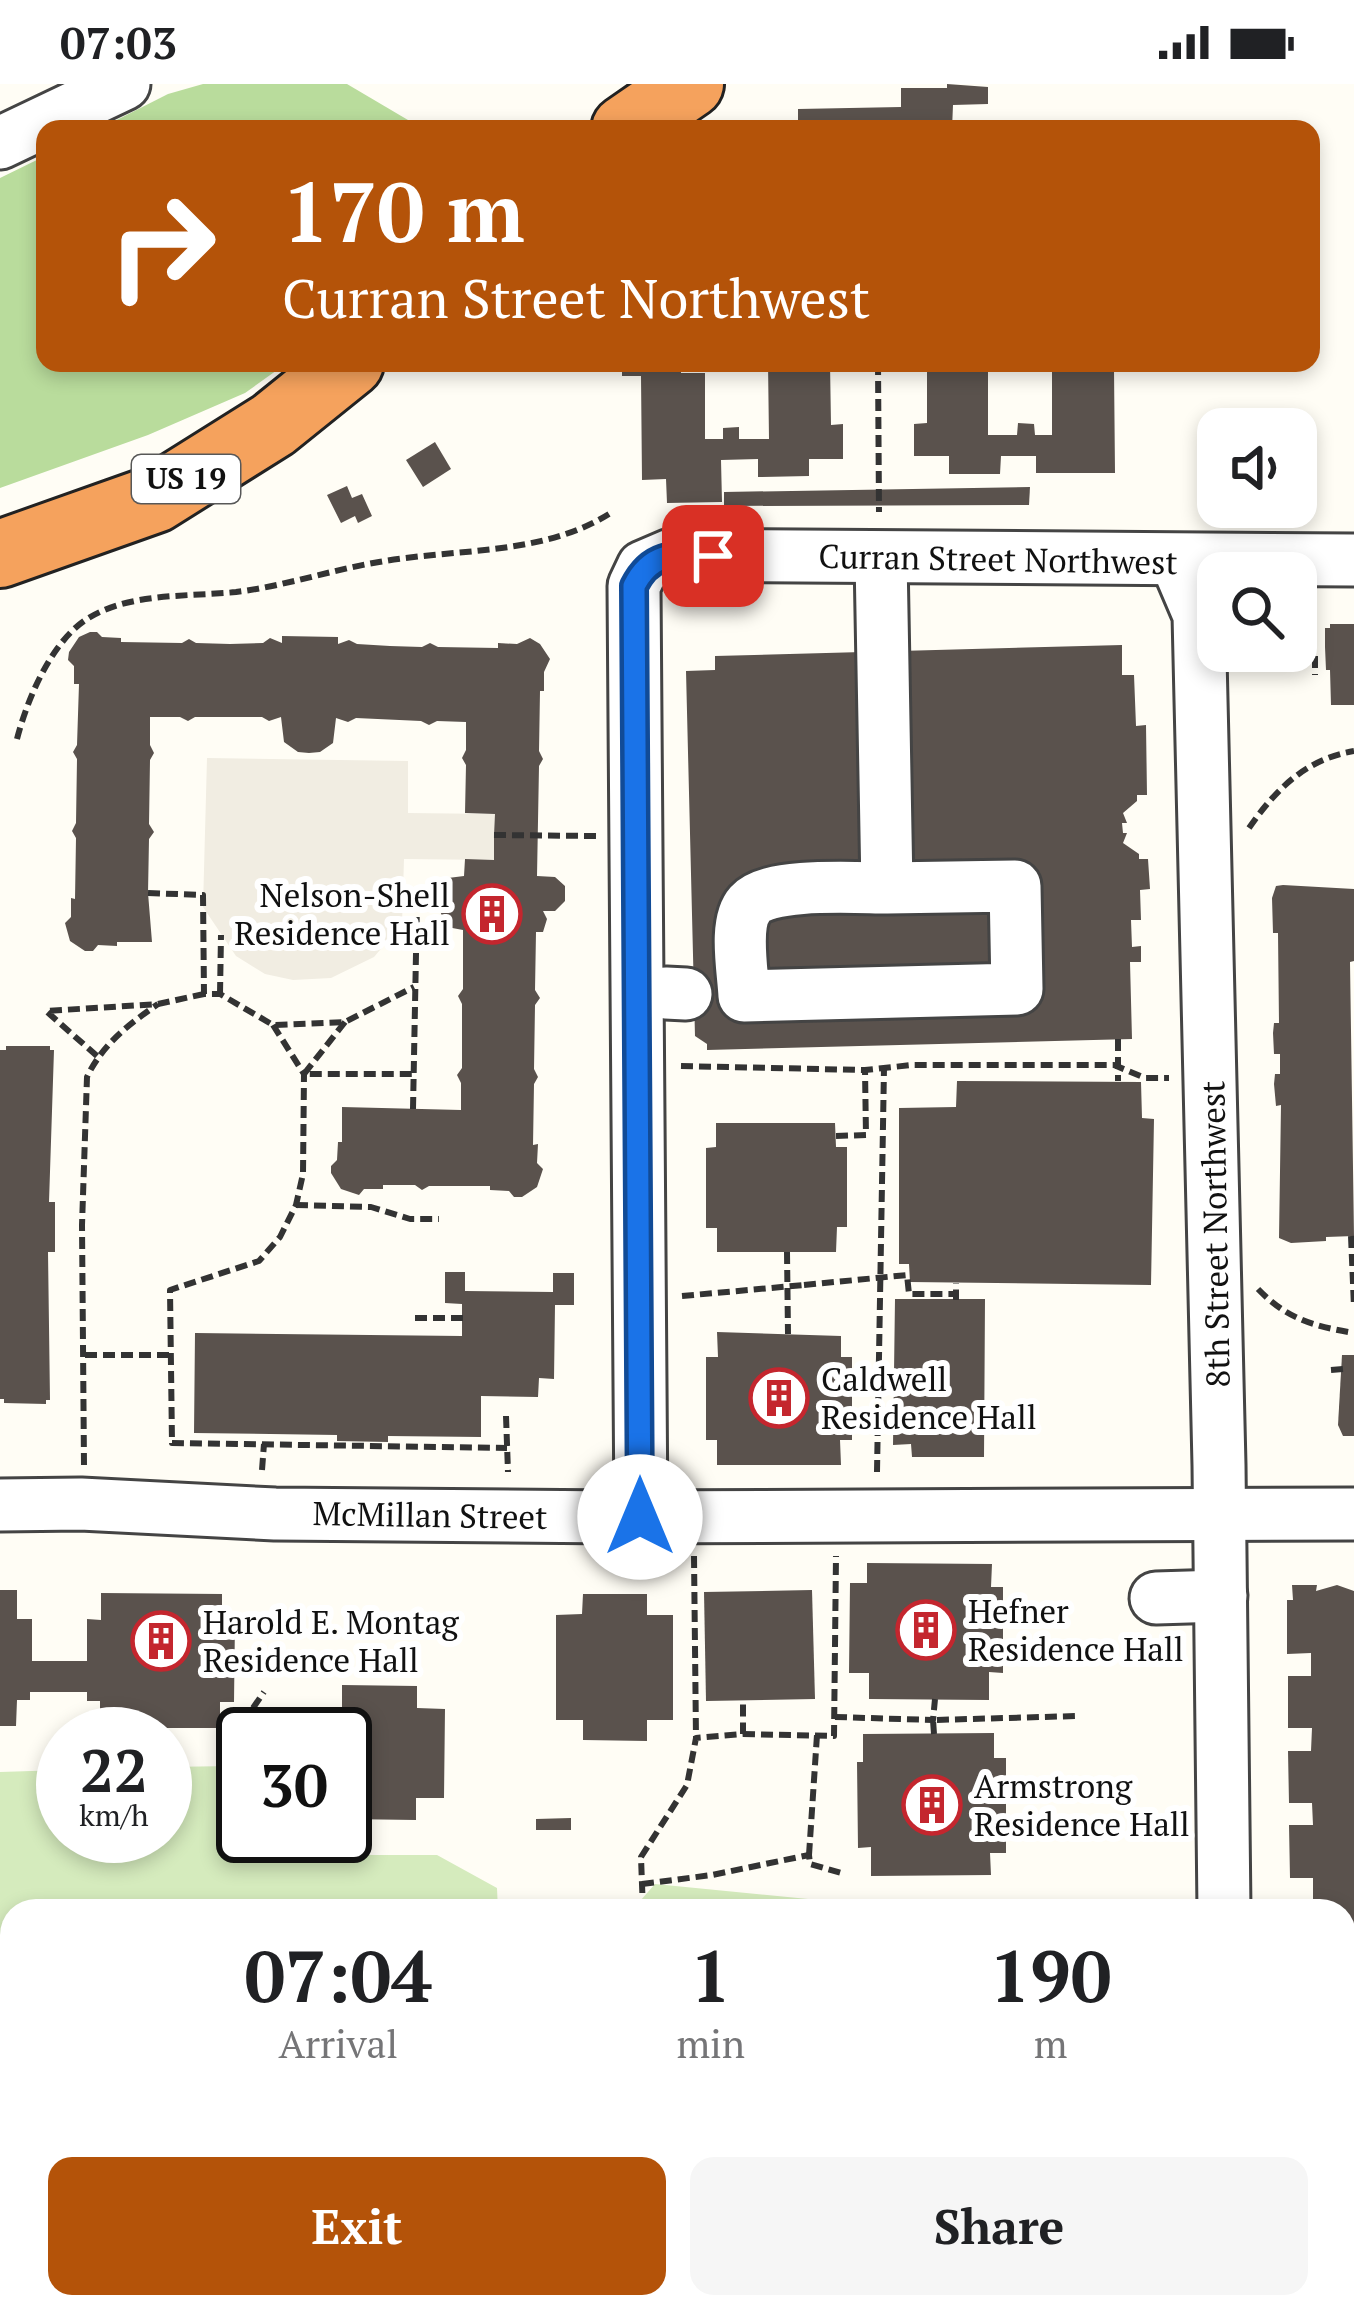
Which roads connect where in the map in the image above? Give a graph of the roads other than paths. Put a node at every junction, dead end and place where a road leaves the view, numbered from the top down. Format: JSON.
{"nodes":[{"id":1,"x":124,"y":84,"type":"edge"},
{"id":2,"x":690,"y":84,"type":"edge"},
{"id":3,"x":48,"y":120,"type":"edge"},
{"id":4,"x":638,"y":120,"type":"edge"},
{"id":5,"x":36,"y":126,"type":"edge"},
{"id":6,"x":0,"y":143,"type":"edge"},
{"id":7,"x":339,"y":372,"type":"edge"},
{"id":8,"x":0,"y":554,"type":"edge"},
{"id":9,"x":880,"y":558,"type":"junction"},
{"id":10,"x":1354,"y":560,"type":"edge"},
{"id":11,"x":1176,"y":561,"type":"junction"},
{"id":12,"x":887,"y":888,"type":"junction"},
{"id":13,"x":0,"y":1505,"type":"edge"},
{"id":14,"x":1354,"y":1514,"type":"edge"},
{"id":15,"x":1220,"y":1515,"type":"junction"},
{"id":16,"x":640,"y":1517,"type":"junction"},
{"id":17,"x":1221,"y":1596,"type":"junction"},
{"id":18,"x":1156,"y":1598,"type":"dead end"},
{"id":19,"x":1224,"y":1899,"type":"edge"}],
"edges":[{"from":1,"to":3,"type":"street"},
{"from":2,"to":4,"type":"highway"},
{"from":5,"to":6,"type":"street"},
{"from":7,"to":8,"type":"highway","number":"US 19"},
{"from":9,"to":11,"type":"street","name":"Curran Street Northwest"},
{"from":9,"to":12,"type":"street"},
{"from":9,"to":16,"type":"street","name":"Curran Street Northwest"},
{"from":10,"to":11,"type":"street","name":"Curran Street Northwest"},
{"from":11,"to":15,"type":"street","name":"8th Street Northwest"},
{"from":12,"to":12,"type":"street"},
{"from":13,"to":16,"type":"street","name":"McMillan Street"},
{"from":14,"to":15,"type":"street","name":"McMillan Street"},
{"from":15,"to":16,"type":"street","name":"McMillan Street"},
{"from":15,"to":17,"type":"street","name":"8th Street Northwest"},
{"from":17,"to":18,"type":"street"},
{"from":17,"to":19,"type":"street","name":"8th Street Northwest"}]}
